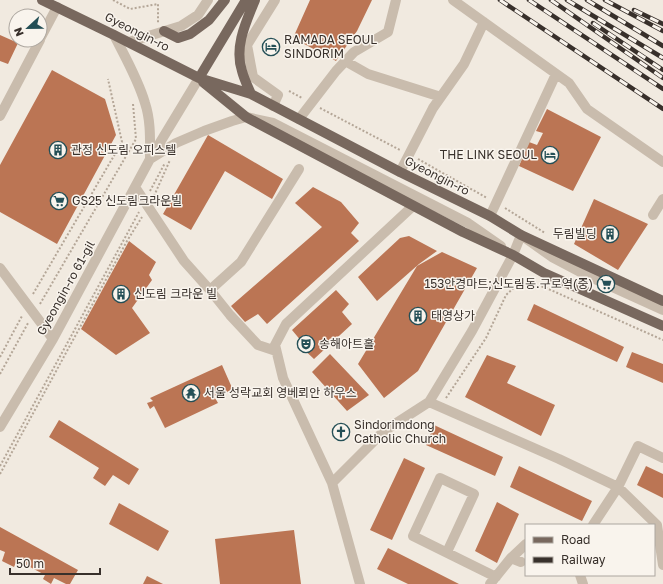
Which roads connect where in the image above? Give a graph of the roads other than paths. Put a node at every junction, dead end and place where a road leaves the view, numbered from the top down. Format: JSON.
{"nodes":[{"id":1,"x":42,"y":0,"type":"edge"},
{"id":2,"x":208,"y":0,"type":"edge"},
{"id":3,"x":225,"y":0,"type":"edge"},
{"id":4,"x":246,"y":0,"type":"edge"},
{"id":5,"x":255,"y":0,"type":"edge"},
{"id":6,"x":275,"y":0,"type":"edge"},
{"id":7,"x":396,"y":0,"type":"edge"},
{"id":8,"x":453,"y":0,"type":"edge"},
{"id":9,"x":57,"y":7,"type":"junction"},
{"id":10,"x":484,"y":22,"type":"junction"},
{"id":11,"x":48,"y":24,"type":"edge"},
{"id":12,"x":161,"y":32,"type":"junction"},
{"id":13,"x":114,"y":35,"type":"junction"},
{"id":14,"x":129,"y":42,"type":"junction"},
{"id":15,"x":36,"y":48,"type":"edge"},
{"id":16,"x":345,"y":61,"type":"junction"},
{"id":17,"x":556,"y":74,"type":"junction"},
{"id":18,"x":199,"y":78,"type":"junction"},
{"id":19,"x":251,"y":94,"type":"junction"},
{"id":20,"x":441,"y":97,"type":"junction"},
{"id":21,"x":273,"y":106,"type":"junction"},
{"id":22,"x":0,"y":116,"type":"edge"},
{"id":23,"x":246,"y":117,"type":"junction"},
{"id":24,"x":299,"y":119,"type":"junction"},
{"id":25,"x":150,"y":159,"type":"junction"},
{"id":26,"x":663,"y":162,"type":"edge"},
{"id":27,"x":299,"y":169,"type":"dead end"},
{"id":28,"x":400,"y":172,"type":"junction"},
{"id":29,"x":135,"y":187,"type":"junction"},
{"id":30,"x":663,"y":199,"type":"edge"},
{"id":31,"x":414,"y":206,"type":"junction"},
{"id":32,"x":653,"y":215,"type":"dead end"},
{"id":33,"x":490,"y":216,"type":"junction"},
{"id":34,"x":520,"y":235,"type":"junction"},
{"id":35,"x":513,"y":254,"type":"junction"},
{"id":36,"x":0,"y":268,"type":"edge"},
{"id":37,"x":210,"y":290,"type":"junction"},
{"id":38,"x":663,"y":301,"type":"edge"},
{"id":39,"x":663,"y":310,"type":"edge"},
{"id":40,"x":663,"y":326,"type":"edge"},
{"id":41,"x":53,"y":339,"type":"junction"},
{"id":42,"x":276,"y":351,"type":"junction"},
{"id":43,"x":430,"y":402,"type":"junction"},
{"id":44,"x":0,"y":427,"type":"edge"},
{"id":45,"x":663,"y":458,"type":"edge"},
{"id":46,"x":332,"y":483,"type":"junction"},
{"id":47,"x":618,"y":487,"type":"junction"},
{"id":48,"x":595,"y":524,"type":"edge"},
{"id":49,"x":525,"y":545,"type":"edge"},
{"id":50,"x":447,"y":552,"type":"junction"},
{"id":51,"x":511,"y":558,"type":"junction"},
{"id":52,"x":521,"y":562,"type":"dead end"},
{"id":53,"x":663,"y":565,"type":"edge"},
{"id":54,"x":493,"y":580,"type":"edge"},
{"id":55,"x":360,"y":584,"type":"edge"}],
"edges":[{"from":1,"to":9,"type":"main road","name":"Gyeongin-ro"},
{"from":2,"to":12,"type":"street"},
{"from":3,"to":12,"type":"main road"},
{"from":4,"to":18,"type":"main road"},
{"from":5,"to":19,"type":"main road"},
{"from":6,"to":21,"type":"street"},
{"from":7,"to":16,"type":"street"},
{"from":8,"to":10,"type":"street"},
{"from":9,"to":11,"type":"street"},
{"from":9,"to":13,"type":"main road","name":"Gyeongin-ro"},
{"from":10,"to":17,"type":"street"},
{"from":10,"to":20,"type":"street"},
{"from":12,"to":14,"type":"street"},
{"from":13,"to":14,"type":"main road","name":"Gyeongin-ro"},
{"from":13,"to":25,"type":"street"},
{"from":14,"to":18,"type":"main road","name":"Gyeongin-ro"},
{"from":15,"to":22,"type":"street"},
{"from":16,"to":20,"type":"street"},
{"from":16,"to":24,"type":"street"},
{"from":17,"to":26,"type":"street"},
{"from":17,"to":33,"type":"street"},
{"from":18,"to":19,"type":"main road","name":"Gyeongin-ro"},
{"from":18,"to":23,"type":"main road","name":"Gyeongin-ro"},
{"from":18,"to":25,"type":"street","name":"Gyeongin-ro 61-gil"},
{"from":19,"to":21,"type":"main road","name":"Gyeongin-ro"},
{"from":20,"to":28,"type":"street"},
{"from":21,"to":24,"type":"main road","name":"Gyeongin-ro"},
{"from":23,"to":25,"type":"street"},
{"from":23,"to":31,"type":"main road","name":"Gyeongin-ro"},
{"from":23,"to":35,"type":"street"},
{"from":24,"to":28,"type":"main road","name":"Gyeongin-ro"},
{"from":25,"to":29,"type":"street","name":"Gyeongin-ro 61-gil"},
{"from":27,"to":37,"type":"street"},
{"from":28,"to":33,"type":"main road","name":"Gyeongin-ro"},
{"from":29,"to":37,"type":"street"},
{"from":29,"to":41,"type":"street","name":"Gyeongin-ro 61-gil"},
{"from":30,"to":32,"type":"street"},
{"from":31,"to":35,"type":"main road","name":"Gyeongin-ro"},
{"from":31,"to":42,"type":"street"},
{"from":33,"to":34,"type":"main road","name":"Gyeongin-ro"},
{"from":34,"to":35,"type":"street"},
{"from":34,"to":38,"type":"main road","name":"Gyeongin-ro"},
{"from":34,"to":39,"type":"street"},
{"from":35,"to":40,"type":"main road","name":"Gyeongin-ro"},
{"from":35,"to":43,"type":"street"},
{"from":36,"to":41,"type":"street"},
{"from":37,"to":42,"type":"street"},
{"from":41,"to":44,"type":"street","name":"Gyeongin-ro 61-gil"},
{"from":42,"to":46,"type":"street"},
{"from":43,"to":46,"type":"street"},
{"from":43,"to":47,"type":"street"},
{"from":45,"to":47,"type":"street"},
{"from":46,"to":55,"type":"street"},
{"from":47,"to":48,"type":"street"},
{"from":47,"to":53,"type":"street"},
{"from":49,"to":51,"type":"street"},
{"from":50,"to":50,"type":"street"},
{"from":50,"to":54,"type":"street"},
{"from":51,"to":52,"type":"street"},
{"from":51,"to":54,"type":"street"}]}
